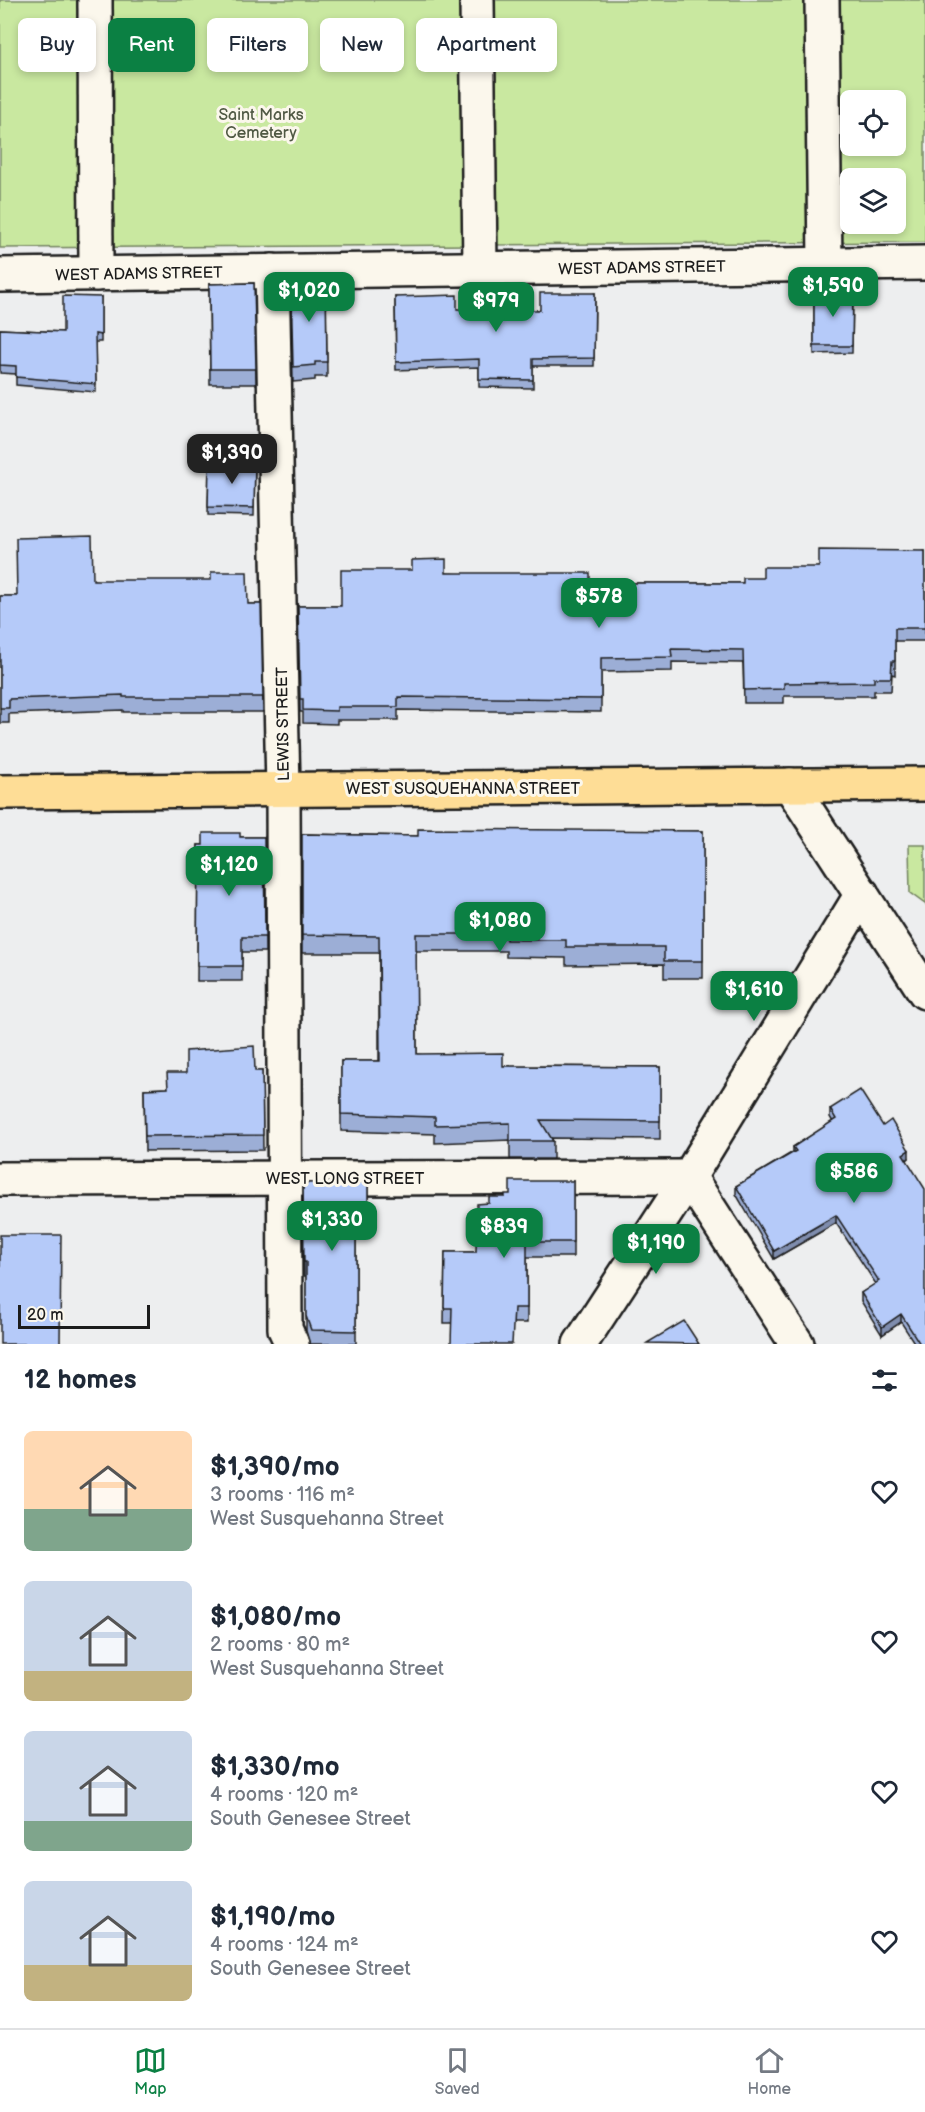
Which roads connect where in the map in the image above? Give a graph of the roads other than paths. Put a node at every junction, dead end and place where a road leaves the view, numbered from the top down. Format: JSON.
{"nodes":[{"id":1,"x":95,"y":0,"type":"edge"},
{"id":2,"x":477,"y":0,"type":"edge"},
{"id":3,"x":822,"y":0,"type":"edge"},
{"id":4,"x":925,"y":263,"type":"edge"},
{"id":5,"x":825,"y":264,"type":"junction"},
{"id":6,"x":480,"y":268,"type":"junction"},
{"id":7,"x":272,"y":271,"type":"junction"},
{"id":8,"x":96,"y":274,"type":"junction"},
{"id":9,"x":0,"y":275,"type":"edge"},
{"id":10,"x":925,"y":784,"type":"edge"},
{"id":11,"x":790,"y":785,"type":"junction"},
{"id":12,"x":283,"y":790,"type":"junction"},
{"id":13,"x":0,"y":792,"type":"edge"},
{"id":14,"x":862,"y":894,"type":"junction"},
{"id":15,"x":925,"y":992,"type":"edge"},
{"id":16,"x":689,"y":1177,"type":"junction"},
{"id":17,"x":285,"y":1178,"type":"junction"},
{"id":18,"x":0,"y":1179,"type":"edge"},
{"id":19,"x":292,"y":1344,"type":"edge"},
{"id":20,"x":580,"y":1344,"type":"edge"},
{"id":21,"x":797,"y":1344,"type":"edge"}],
"edges":[{"from":1,"to":8,"type":"street"},
{"from":2,"to":6,"type":"street"},
{"from":3,"to":5,"type":"street"},
{"from":4,"to":5,"type":"street","name":"WEST ADAMS STREET"},
{"from":5,"to":6,"type":"street","name":"WEST ADAMS STREET"},
{"from":6,"to":7,"type":"street","name":"WEST ADAMS STREET"},
{"from":7,"to":8,"type":"street","name":"WEST ADAMS STREET"},
{"from":7,"to":12,"type":"street","name":"LEWIS STREET"},
{"from":8,"to":9,"type":"street","name":"WEST ADAMS STREET"},
{"from":10,"to":11,"type":"main road","name":"WEST SUSQUEHANNA STREET"},
{"from":11,"to":12,"type":"main road","name":"WEST SUSQUEHANNA STREET"},
{"from":11,"to":14,"type":"street"},
{"from":12,"to":13,"type":"main road","name":"WEST SUSQUEHANNA STREET"},
{"from":12,"to":17,"type":"street","name":"LEWIS STREET"},
{"from":14,"to":15,"type":"street"},
{"from":14,"to":16,"type":"street"},
{"from":16,"to":17,"type":"street","name":"WEST LONG STREET"},
{"from":16,"to":20,"type":"street"},
{"from":16,"to":21,"type":"street"},
{"from":17,"to":18,"type":"street","name":"WEST LONG STREET"},
{"from":17,"to":19,"type":"street","name":"LEWIS STREET"}]}
